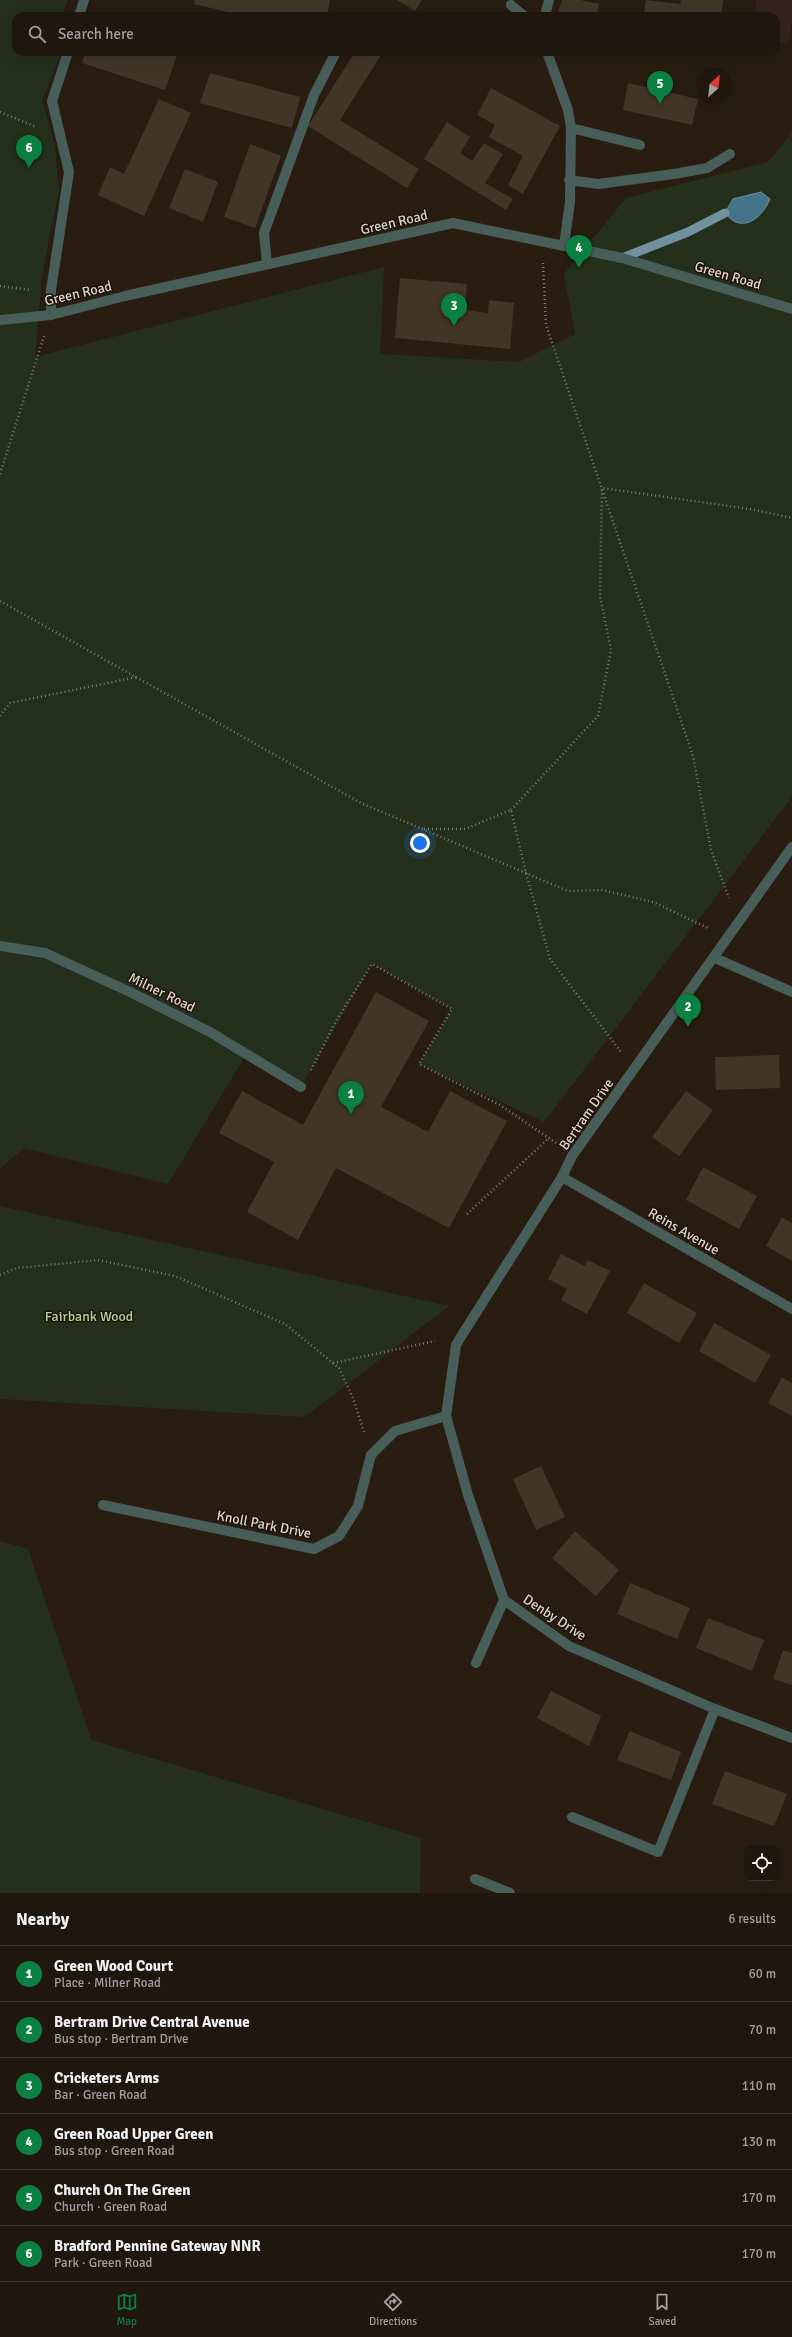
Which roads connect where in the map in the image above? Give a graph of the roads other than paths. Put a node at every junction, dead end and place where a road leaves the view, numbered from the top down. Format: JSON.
{"nodes":[{"id":1,"x":84,"y":0,"type":"edge"},
{"id":2,"x":549,"y":0,"type":"edge"},
{"id":3,"x":511,"y":5,"type":"dead end"},
{"id":4,"x":80,"y":12,"type":"edge"},
{"id":5,"x":519,"y":12,"type":"edge"},
{"id":6,"x":546,"y":12,"type":"edge"},
{"id":7,"x":67,"y":56,"type":"edge"},
{"id":8,"x":334,"y":56,"type":"edge"},
{"id":9,"x":548,"y":56,"type":"edge"},
{"id":10,"x":571,"y":128,"type":"junction"},
{"id":11,"x":640,"y":145,"type":"dead end"},
{"id":12,"x":730,"y":154,"type":"dead end"},
{"id":13,"x":569,"y":180,"type":"junction"},
{"id":14,"x":564,"y":245,"type":"junction"},
{"id":15,"x":267,"y":264,"type":"junction"},
{"id":16,"x":792,"y":309,"type":"edge"},
{"id":17,"x":51,"y":315,"type":"junction"},
{"id":18,"x":0,"y":320,"type":"edge"},
{"id":19,"x":792,"y":847,"type":"edge"},
{"id":20,"x":0,"y":946,"type":"edge"},
{"id":21,"x":715,"y":958,"type":"junction"},
{"id":22,"x":792,"y":992,"type":"edge"},
{"id":23,"x":302,"y":1087,"type":"road end"},
{"id":24,"x":562,"y":1177,"type":"junction"},
{"id":25,"x":792,"y":1309,"type":"edge"},
{"id":26,"x":446,"y":1416,"type":"junction"},
{"id":27,"x":103,"y":1505,"type":"dead end"},
{"id":28,"x":504,"y":1600,"type":"junction"},
{"id":29,"x":476,"y":1663,"type":"dead end"},
{"id":30,"x":715,"y":1709,"type":"junction"},
{"id":31,"x":792,"y":1738,"type":"edge"},
{"id":32,"x":572,"y":1817,"type":"dead end"},
{"id":33,"x":475,"y":1879,"type":"dead end"},
{"id":34,"x":510,"y":1893,"type":"edge"}],
"edges":[{"from":1,"to":4,"type":"street"},
{"from":2,"to":6,"type":"street"},
{"from":3,"to":5,"type":"street"},
{"from":7,"to":17,"type":"street"},
{"from":8,"to":15,"type":"street"},
{"from":9,"to":10,"type":"street"},
{"from":10,"to":11,"type":"street"},
{"from":10,"to":13,"type":"street"},
{"from":12,"to":13,"type":"street"},
{"from":13,"to":14,"type":"street"},
{"from":14,"to":15,"type":"street","name":"Green Road"},
{"from":14,"to":16,"type":"street","name":"Green Road"},
{"from":15,"to":17,"type":"street","name":"Green Road"},
{"from":17,"to":18,"type":"street","name":"Green Road"},
{"from":19,"to":21,"type":"street","name":"Bertram Drive"},
{"from":20,"to":23,"type":"street","name":"Milner Road"},
{"from":21,"to":22,"type":"street"},
{"from":21,"to":24,"type":"street","name":"Bertram Drive"},
{"from":24,"to":25,"type":"street","name":"Reins Avenue"},
{"from":24,"to":26,"type":"street","name":"Bertram Drive"},
{"from":26,"to":27,"type":"street","name":"Knoll Park Drive"},
{"from":26,"to":28,"type":"street","name":"Denby Drive"},
{"from":28,"to":29,"type":"street"},
{"from":28,"to":30,"type":"street","name":"Denby Drive"},
{"from":30,"to":31,"type":"street","name":"Denby Drive"},
{"from":30,"to":32,"type":"street"},
{"from":33,"to":34,"type":"street"}]}
